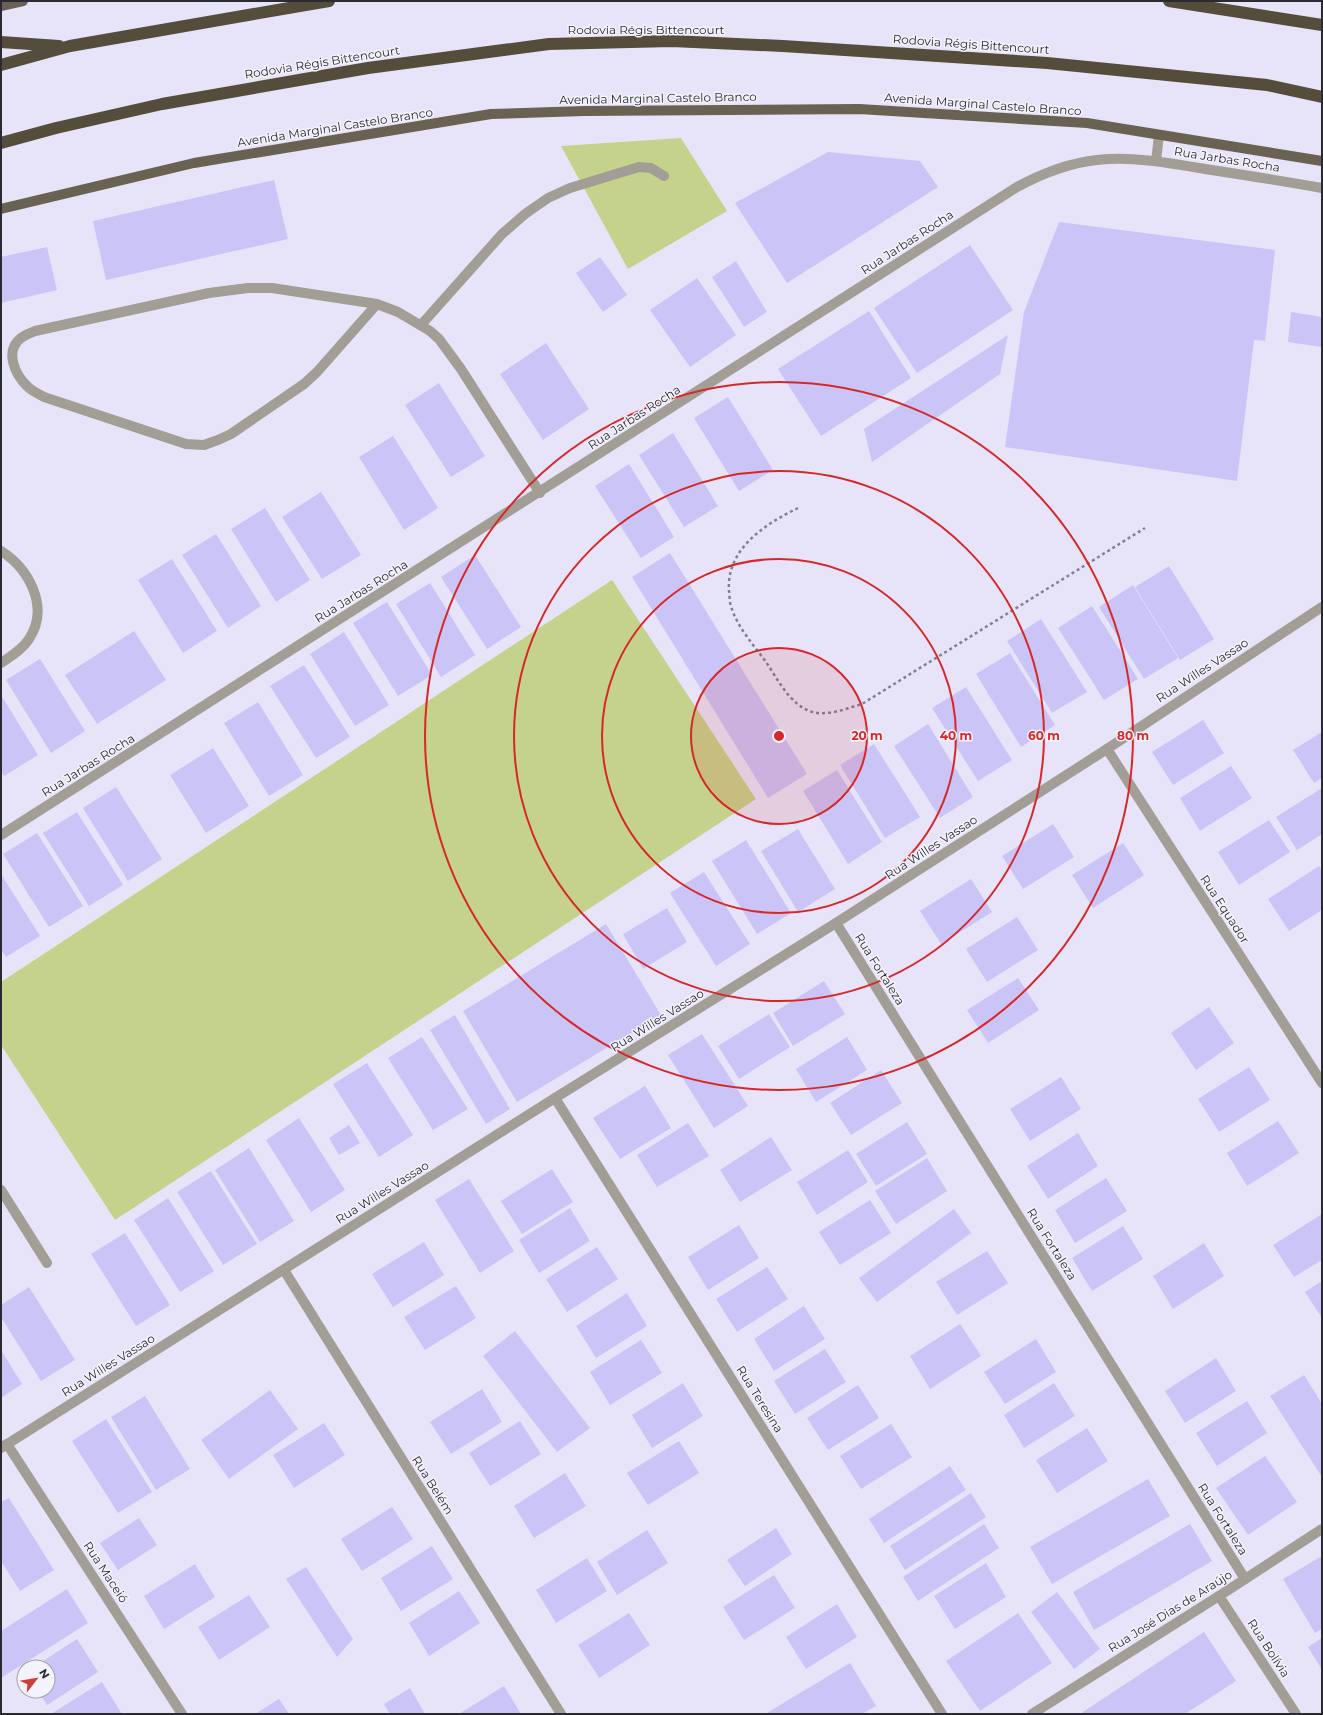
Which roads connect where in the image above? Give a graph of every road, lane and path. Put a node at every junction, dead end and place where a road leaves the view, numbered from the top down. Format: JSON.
{"nodes":[{"id":1,"x":23,"y":1,"type":"edge"},
{"id":2,"x":329,"y":1,"type":"edge"},
{"id":3,"x":1169,"y":1,"type":"edge"},
{"id":4,"x":1,"y":6,"type":"edge"},
{"id":5,"x":1322,"y":25,"type":"edge"},
{"id":6,"x":1,"y":42,"type":"edge"},
{"id":7,"x":70,"y":46,"type":"junction"},
{"id":8,"x":1,"y":65,"type":"edge"},
{"id":9,"x":1322,"y":97,"type":"edge"},
{"id":10,"x":1159,"y":135,"type":"junction"},
{"id":11,"x":1,"y":142,"type":"edge"},
{"id":12,"x":1156,"y":161,"type":"junction"},
{"id":13,"x":1322,"y":161,"type":"edge"},
{"id":14,"x":664,"y":176,"type":"dead end"},
{"id":15,"x":1322,"y":188,"type":"edge"},
{"id":16,"x":1,"y":209,"type":"edge"},
{"id":17,"x":378,"y":304,"type":"junction"},
{"id":18,"x":421,"y":325,"type":"junction"},
{"id":19,"x":540,"y":493,"type":"junction"},
{"id":20,"x":798,"y":508,"type":"dead end"},
{"id":21,"x":1145,"y":528,"type":"dead end"},
{"id":22,"x":1,"y":551,"type":"edge"},
{"id":23,"x":1322,"y":607,"type":"edge"},
{"id":24,"x":18,"y":652,"type":"junction"},
{"id":25,"x":1,"y":653,"type":"edge"},
{"id":26,"x":1,"y":663,"type":"edge"},
{"id":27,"x":1106,"y":749,"type":"junction"},
{"id":28,"x":1,"y":835,"type":"edge"},
{"id":29,"x":836,"y":923,"type":"junction"},
{"id":30,"x":1322,"y":1083,"type":"edge"},
{"id":31,"x":555,"y":1098,"type":"junction"},
{"id":32,"x":1,"y":1190,"type":"edge"},
{"id":33,"x":47,"y":1262,"type":"dead end"},
{"id":34,"x":284,"y":1270,"type":"junction"},
{"id":35,"x":4,"y":1446,"type":"edge"},
{"id":36,"x":1322,"y":1529,"type":"edge"},
{"id":37,"x":1245,"y":1579,"type":"junction"},
{"id":38,"x":1219,"y":1596,"type":"junction"},
{"id":39,"x":182,"y":1714,"type":"edge"},
{"id":40,"x":561,"y":1714,"type":"edge"},
{"id":41,"x":942,"y":1714,"type":"edge"},
{"id":42,"x":1032,"y":1714,"type":"edge"},
{"id":43,"x":1296,"y":1714,"type":"edge"}],
"edges":[{"from":1,"to":4,"type":"main road"},
{"from":2,"to":7,"type":"highway"},
{"from":3,"to":5,"type":"highway"},
{"from":6,"to":7,"type":"highway"},
{"from":7,"to":8,"type":"highway"},
{"from":9,"to":11,"type":"highway","name":"Rodovia Régis Bittencourt"},
{"from":10,"to":12,"type":"street"},
{"from":10,"to":13,"type":"main road","name":"Avenida Marginal Castelo Branco"},
{"from":10,"to":16,"type":"main road","name":"Avenida Marginal Castelo Branco"},
{"from":12,"to":15,"type":"street","name":"Rua Jarbas Rocha"},
{"from":12,"to":19,"type":"street","name":"Rua Jarbas Rocha"},
{"from":14,"to":18,"type":"street"},
{"from":17,"to":17,"type":"street"},
{"from":17,"to":18,"type":"street"},
{"from":18,"to":19,"type":"street"},
{"from":19,"to":28,"type":"street","name":"Rua Jarbas Rocha"},
{"from":20,"to":21,"type":"path"},
{"from":22,"to":24,"type":"street"},
{"from":23,"to":27,"type":"street","name":"Rua Willes Vassao"},
{"from":24,"to":25,"type":"street"},
{"from":24,"to":26,"type":"street"},
{"from":27,"to":29,"type":"street","name":"Rua Willes Vassao"},
{"from":27,"to":30,"type":"street","name":"Rua Equador"},
{"from":29,"to":31,"type":"street","name":"Rua Willes Vassao"},
{"from":29,"to":37,"type":"street","name":"Rua Fortaleza"},
{"from":31,"to":34,"type":"street","name":"Rua Willes Vassao"},
{"from":31,"to":41,"type":"street","name":"Rua Teresina"},
{"from":32,"to":33,"type":"street"},
{"from":34,"to":35,"type":"street","name":"Rua Willes Vassao"},
{"from":34,"to":40,"type":"street","name":"Rua Belém"},
{"from":35,"to":39,"type":"street","name":"Rua Maceió"},
{"from":36,"to":37,"type":"street","name":"Rua José Dias de Araújo"},
{"from":37,"to":38,"type":"street","name":"Rua José Dias de Araújo"},
{"from":38,"to":42,"type":"street","name":"Rua José Dias de Araújo"},
{"from":38,"to":43,"type":"street","name":"Rua Bolívia"}]}
